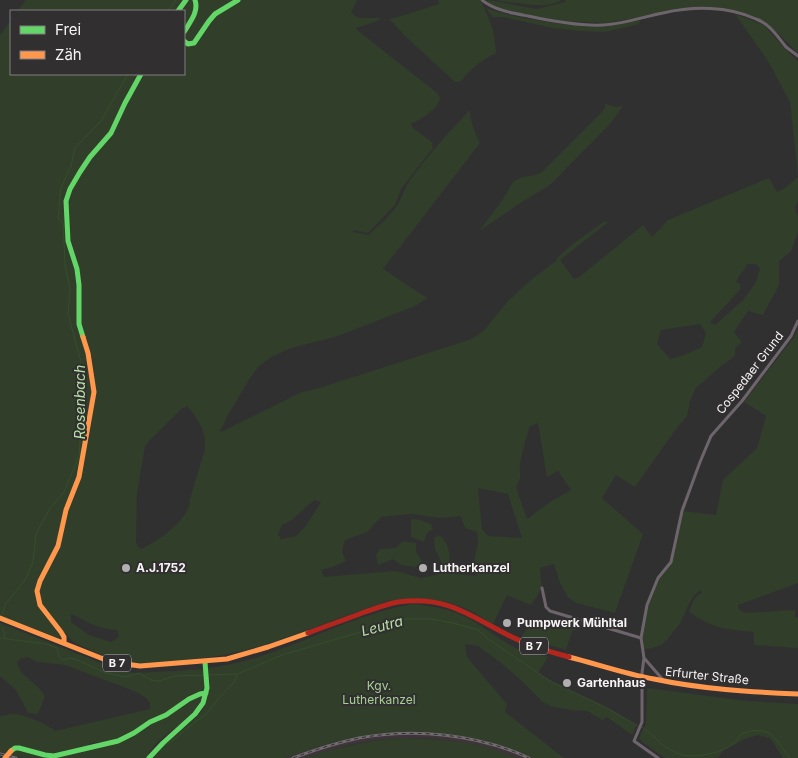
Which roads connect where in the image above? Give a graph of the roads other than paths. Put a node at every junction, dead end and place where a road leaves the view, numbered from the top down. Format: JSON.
{"nodes":[{"id":1,"x":195,"y":0,"type":"edge"},
{"id":2,"x":238,"y":0,"type":"edge"},
{"id":3,"x":482,"y":0,"type":"edge"},
{"id":4,"x":185,"y":30,"type":"edge"},
{"id":5,"x":185,"y":42,"type":"edge"},
{"id":6,"x":798,"y":56,"type":"edge"},
{"id":7,"x":140,"y":75,"type":"edge"},
{"id":8,"x":798,"y":322,"type":"edge"},
{"id":9,"x":542,"y":588,"type":"dead end"},
{"id":10,"x":0,"y":618,"type":"edge"},
{"id":11,"x":641,"y":638,"type":"junction"},
{"id":12,"x":64,"y":643,"type":"junction"},
{"id":13,"x":644,"y":658,"type":"junction"},
{"id":14,"x":205,"y":662,"type":"junction"},
{"id":15,"x":642,"y":677,"type":"junction"},
{"id":16,"x":664,"y":682,"type":"junction"},
{"id":17,"x":206,"y":694,"type":"junction"},
{"id":18,"x":798,"y":694,"type":"edge"},
{"id":19,"x":5,"y":758,"type":"edge"},
{"id":20,"x":149,"y":758,"type":"edge"},
{"id":21,"x":658,"y":758,"type":"edge"}],
"edges":[{"from":1,"to":4,"type":"street"},
{"from":2,"to":5,"type":"street"},
{"from":3,"to":6,"type":"street"},
{"from":7,"to":12,"type":"street"},
{"from":8,"to":11,"type":"street","name":"Cospedaer Grund"},
{"from":9,"to":11,"type":"street"},
{"from":10,"to":12,"type":"street","number":"B 7"},
{"from":11,"to":13,"type":"street","name":"Cospedaer Grund"},
{"from":12,"to":14,"type":"street","number":"B 7"},
{"from":13,"to":15,"type":"street","name":"Cospedaer Grund"},
{"from":13,"to":16,"type":"street"},
{"from":14,"to":15,"type":"street","name":"Erfurter Straße","number":"B 7"},
{"from":14,"to":17,"type":"street"},
{"from":15,"to":16,"type":"street","name":"Erfurter Straße"},
{"from":15,"to":21,"type":"street","name":"Cospedaer Grund"},
{"from":16,"to":18,"type":"street","name":"Erfurter Straße"},
{"from":17,"to":19,"type":"street","bridge":true},
{"from":17,"to":20,"type":"street"}]}
